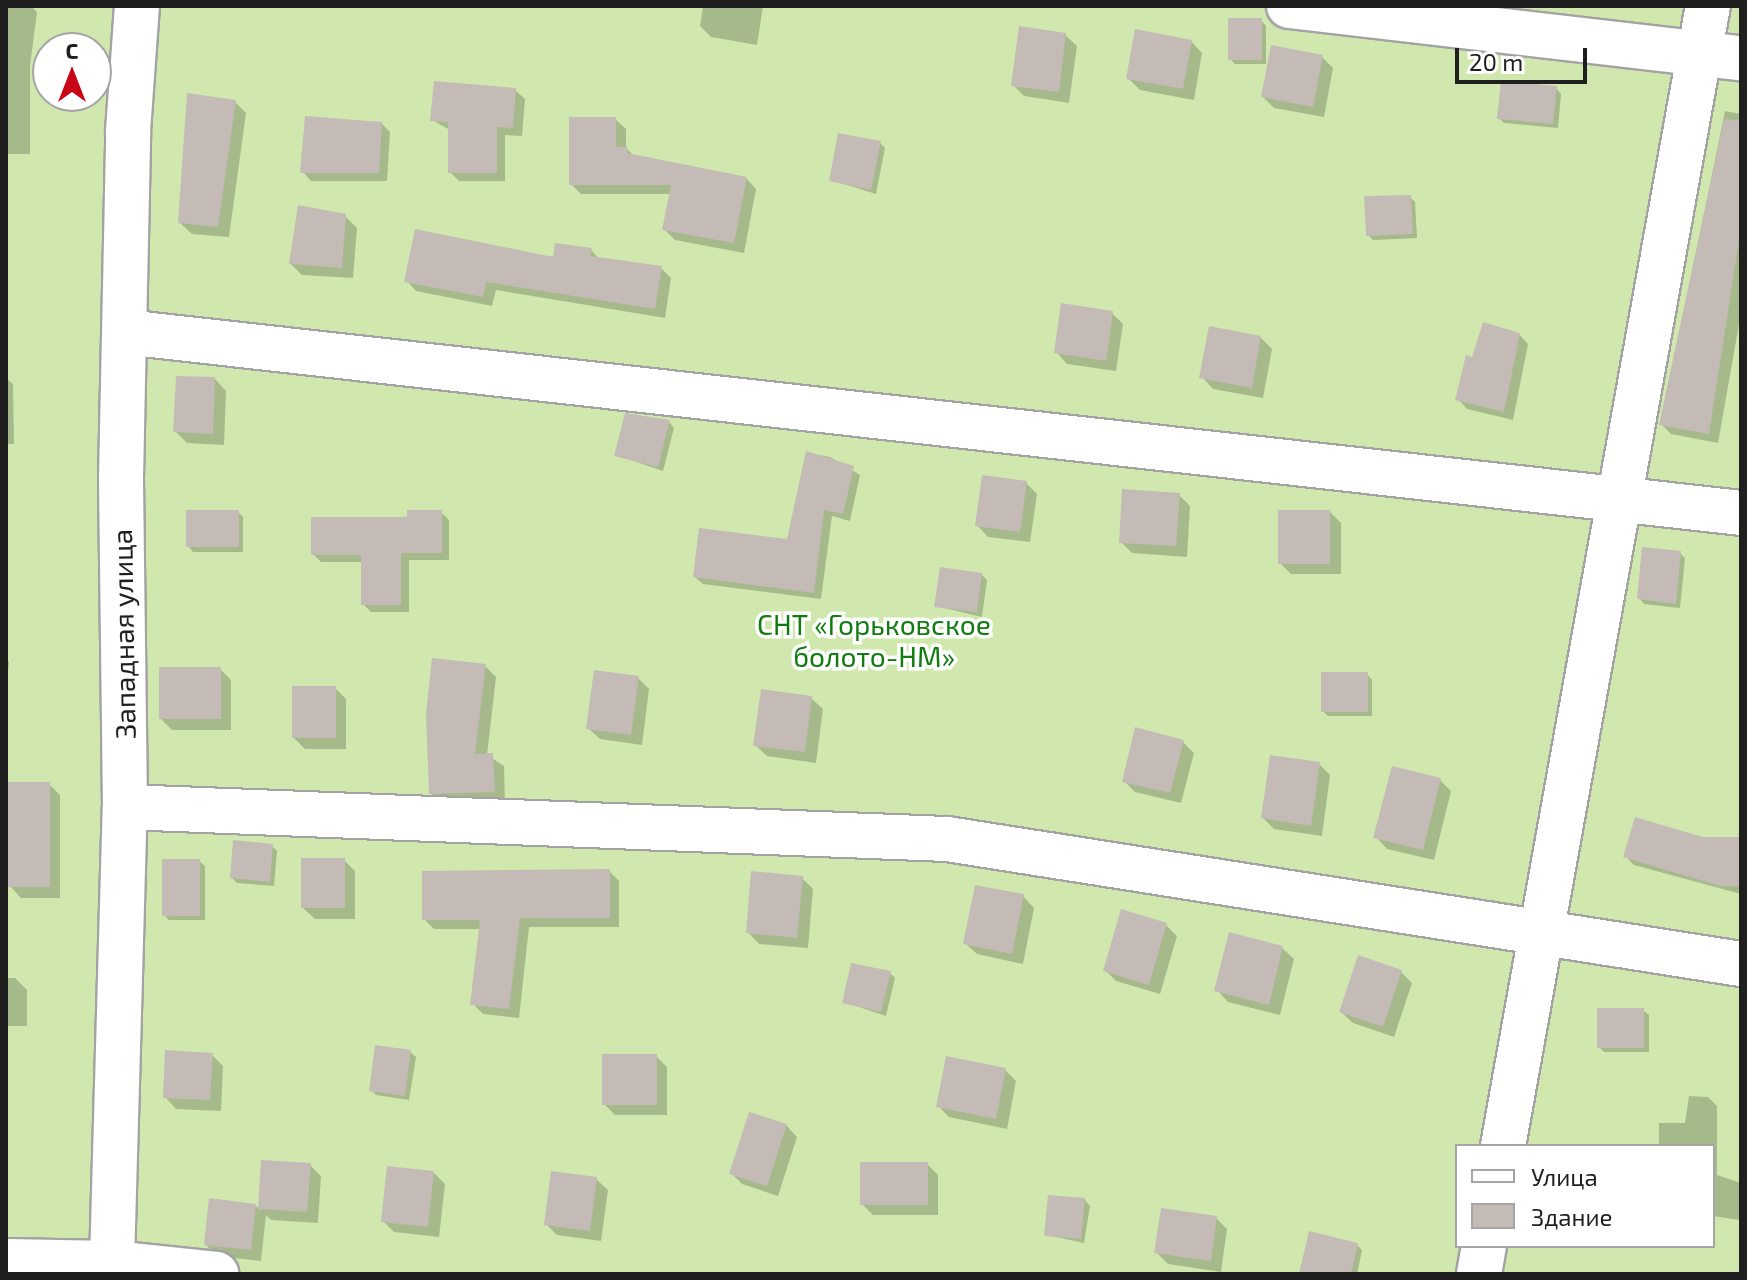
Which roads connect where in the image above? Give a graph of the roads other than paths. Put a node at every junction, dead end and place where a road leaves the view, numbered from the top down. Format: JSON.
{"nodes":[{"id":1,"x":137,"y":6,"type":"edge"},
{"id":2,"x":1289,"y":6,"type":"edge"},
{"id":3,"x":1708,"y":6,"type":"edge"},
{"id":4,"x":1721,"y":55,"type":"edge"},
{"id":5,"x":125,"y":332,"type":"junction"},
{"id":6,"x":1617,"y":497,"type":"junction"},
{"id":7,"x":1741,"y":513,"type":"edge"},
{"id":8,"x":125,"y":807,"type":"junction"},
{"id":9,"x":1542,"y":935,"type":"junction"},
{"id":10,"x":1741,"y":964,"type":"edge"},
{"id":11,"x":1503,"y":1144,"type":"edge"},
{"id":12,"x":1484,"y":1248,"type":"edge"},
{"id":13,"x":6,"y":1261,"type":"edge"},
{"id":14,"x":112,"y":1263,"type":"junction"},
{"id":15,"x":216,"y":1274,"type":"edge"},
{"id":16,"x":1479,"y":1274,"type":"edge"}],
"edges":[{"from":1,"to":5,"type":"street","name":"Западная улица"},
{"from":2,"to":4,"type":"street"},
{"from":3,"to":4,"type":"street"},
{"from":4,"to":6,"type":"street"},
{"from":5,"to":6,"type":"street"},
{"from":5,"to":8,"type":"street","name":"Западная улица"},
{"from":6,"to":7,"type":"street"},
{"from":6,"to":9,"type":"street"},
{"from":8,"to":9,"type":"street"},
{"from":8,"to":14,"type":"street","name":"Западная улица"},
{"from":9,"to":10,"type":"street"},
{"from":9,"to":11,"type":"street"},
{"from":12,"to":16,"type":"street"},
{"from":13,"to":14,"type":"street"},
{"from":14,"to":15,"type":"street"}]}
